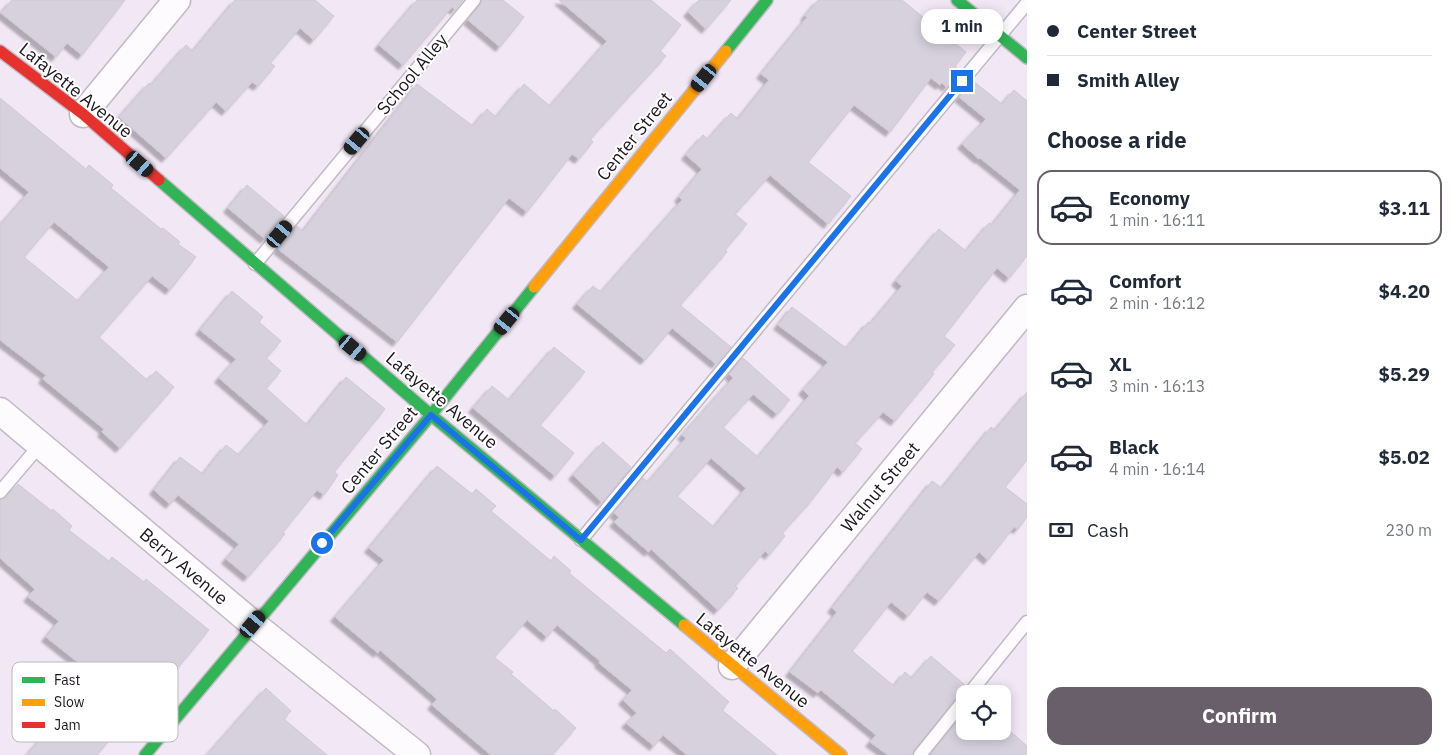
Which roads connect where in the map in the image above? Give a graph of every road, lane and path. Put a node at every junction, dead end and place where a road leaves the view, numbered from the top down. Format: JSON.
{"nodes":[{"id":1,"x":177,"y":0,"type":"edge"},
{"id":2,"x":474,"y":0,"type":"edge"},
{"id":3,"x":767,"y":0,"type":"edge"},
{"id":4,"x":957,"y":0,"type":"edge"},
{"id":5,"x":1027,"y":3,"type":"edge"},
{"id":6,"x":1000,"y":35,"type":"junction"},
{"id":7,"x":0,"y":51,"type":"edge"},
{"id":8,"x":1027,"y":58,"type":"edge"},
{"id":9,"x":83,"y":114,"type":"junction"},
{"id":10,"x":255,"y":264,"type":"junction"},
{"id":11,"x":1027,"y":308,"type":"edge"},
{"id":12,"x":0,"y":411,"type":"edge"},
{"id":13,"x":431,"y":415,"type":"junction"},
{"id":14,"x":40,"y":445,"type":"junction"},
{"id":15,"x":0,"y":492,"type":"edge"},
{"id":16,"x":581,"y":540,"type":"junction"},
{"id":17,"x":1027,"y":622,"type":"edge"},
{"id":18,"x":253,"y":624,"type":"junction"},
{"id":19,"x":732,"y":666,"type":"junction"},
{"id":20,"x":976,"y":685,"type":"edge"},
{"id":21,"x":956,"y":710,"type":"edge"},
{"id":22,"x":178,"y":715,"type":"edge"},
{"id":23,"x":156,"y":742,"type":"edge"},
{"id":24,"x":145,"y":755,"type":"edge"},
{"id":25,"x":417,"y":755,"type":"edge"},
{"id":26,"x":841,"y":755,"type":"edge"},
{"id":27,"x":920,"y":755,"type":"edge"}],
"edges":[{"from":1,"to":9,"type":"street"},
{"from":2,"to":10,"type":"lane","name":"School Alley"},
{"from":3,"to":13,"type":"street","name":"Center Street"},
{"from":4,"to":6,"type":"street"},
{"from":5,"to":6,"type":"lane"},
{"from":6,"to":8,"type":"street"},
{"from":6,"to":16,"type":"lane"},
{"from":7,"to":9,"type":"street","name":"Lafayette Avenue"},
{"from":9,"to":10,"type":"street","name":"Lafayette Avenue"},
{"from":10,"to":13,"type":"street","name":"Lafayette Avenue"},
{"from":11,"to":19,"type":"street","name":"Walnut Street"},
{"from":12,"to":14,"type":"street","name":"Berry Avenue"},
{"from":13,"to":16,"type":"street","name":"Lafayette Avenue"},
{"from":13,"to":18,"type":"street","name":"Center Street"},
{"from":14,"to":15,"type":"lane"},
{"from":14,"to":18,"type":"street","name":"Berry Avenue"},
{"from":16,"to":19,"type":"street","name":"Lafayette Avenue"},
{"from":17,"to":20,"type":"lane"},
{"from":18,"to":22,"type":"street","name":"Center Street"},
{"from":18,"to":25,"type":"street","name":"Berry Avenue"},
{"from":19,"to":26,"type":"street","name":"Lafayette Avenue"},
{"from":21,"to":27,"type":"lane"},
{"from":23,"to":24,"type":"street","name":"Center Street"}]}
